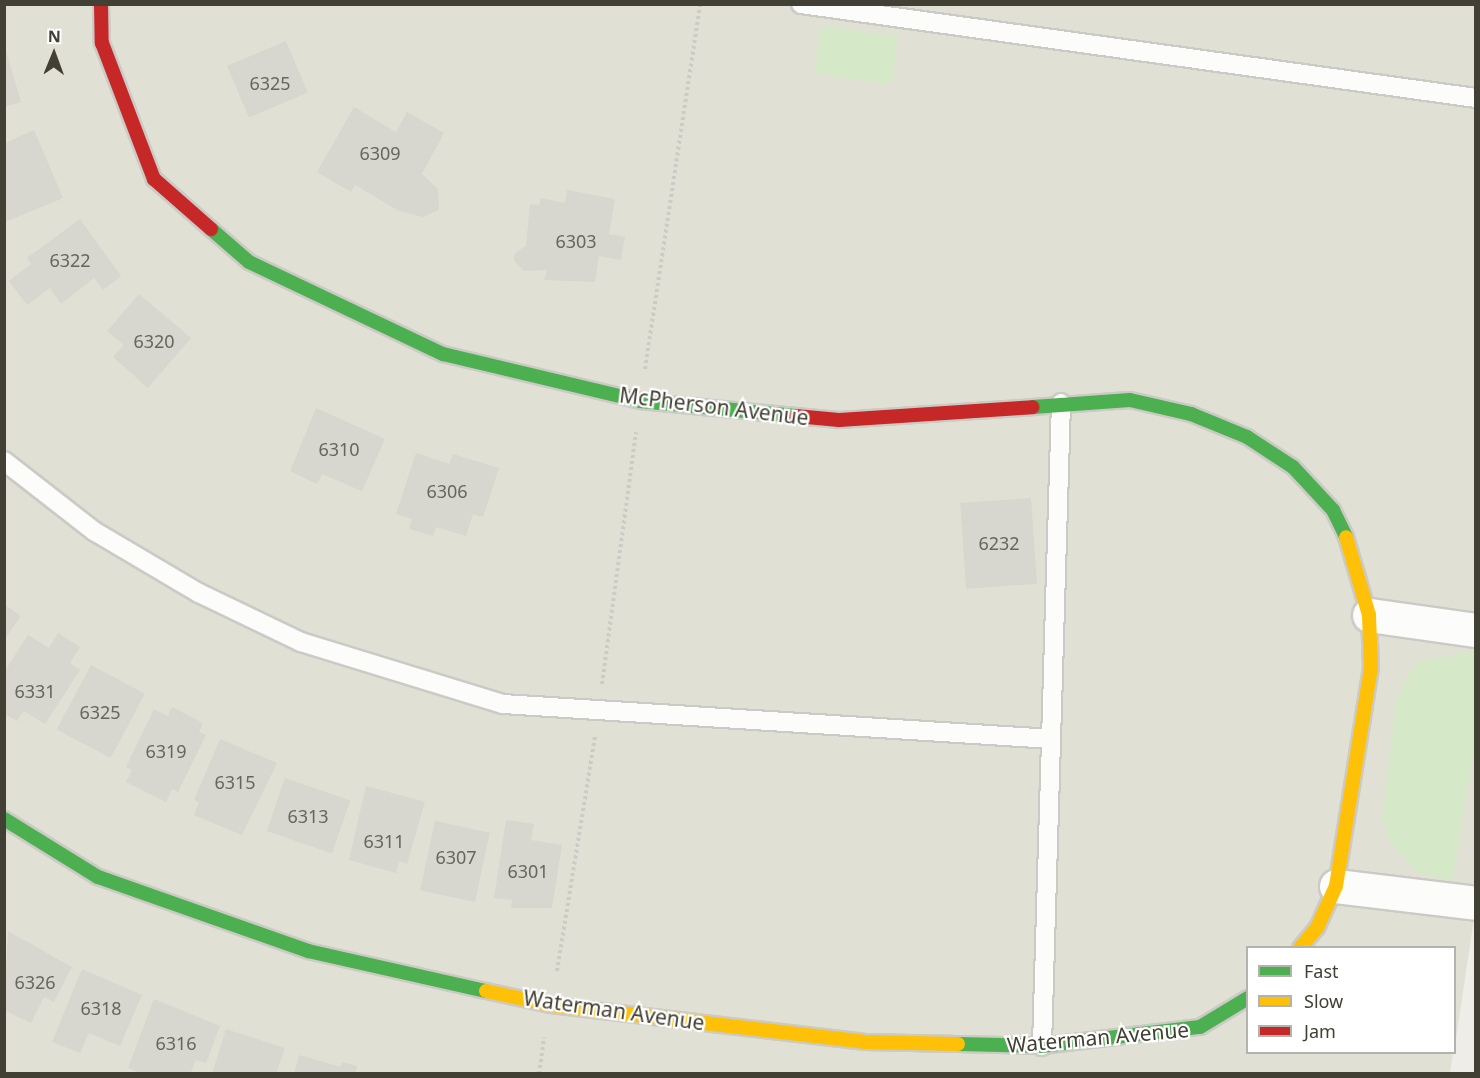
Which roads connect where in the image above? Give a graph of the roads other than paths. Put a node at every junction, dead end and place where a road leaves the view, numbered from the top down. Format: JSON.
{"nodes":[{"id":1,"x":101,"y":4,"type":"edge"},
{"id":2,"x":801,"y":4,"type":"edge"},
{"id":3,"x":1476,"y":98,"type":"edge"},
{"id":4,"x":1061,"y":403,"type":"junction"},
{"id":5,"x":4,"y":461,"type":"edge"},
{"id":6,"x":1369,"y":615,"type":"junction"},
{"id":7,"x":1476,"y":630,"type":"edge"},
{"id":8,"x":1051,"y":739,"type":"junction"},
{"id":9,"x":4,"y":819,"type":"edge"},
{"id":10,"x":1336,"y":886,"type":"junction"},
{"id":11,"x":1476,"y":903,"type":"edge"},
{"id":12,"x":1302,"y":946,"type":"edge"},
{"id":13,"x":1246,"y":999,"type":"edge"},
{"id":14,"x":1042,"y":1046,"type":"junction"}],
"edges":[{"from":1,"to":4,"type":"street","name":"McPherson Avenue"},
{"from":2,"to":3,"type":"lane"},
{"from":4,"to":6,"type":"street","name":"McPherson Avenue"},
{"from":4,"to":8,"type":"lane"},
{"from":5,"to":8,"type":"lane"},
{"from":6,"to":7,"type":"street"},
{"from":6,"to":10,"type":"street","name":"McPherson Avenue"},
{"from":8,"to":14,"type":"lane"},
{"from":9,"to":14,"type":"street","name":"Waterman Avenue"},
{"from":10,"to":11,"type":"street"},
{"from":10,"to":12,"type":"street"},
{"from":13,"to":14,"type":"street","name":"Waterman Avenue"}]}
